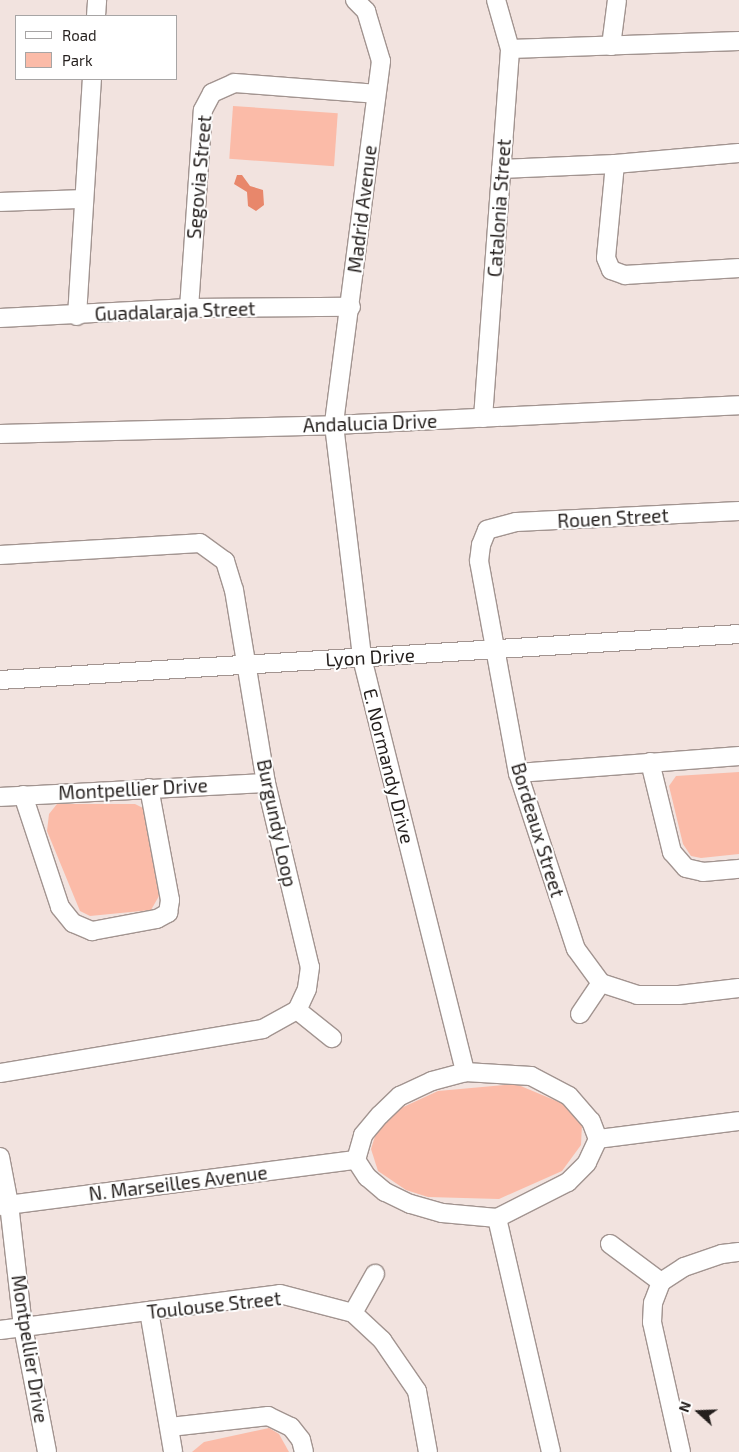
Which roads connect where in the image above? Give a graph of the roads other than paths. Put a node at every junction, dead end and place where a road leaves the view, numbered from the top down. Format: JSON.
{"nodes":[{"id":1,"x":97,"y":0,"type":"edge"},
{"id":2,"x":355,"y":0,"type":"edge"},
{"id":3,"x":496,"y":0,"type":"edge"},
{"id":4,"x":617,"y":0,"type":"edge"},
{"id":5,"x":96,"y":15,"type":"edge"},
{"id":6,"x":739,"y":42,"type":"edge"},
{"id":7,"x":612,"y":46,"type":"junction"},
{"id":8,"x":510,"y":49,"type":"junction"},
{"id":9,"x":92,"y":80,"type":"edge"},
{"id":10,"x":376,"y":94,"type":"junction"},
{"id":11,"x":739,"y":153,"type":"edge"},
{"id":12,"x":615,"y":164,"type":"junction"},
{"id":13,"x":502,"y":169,"type":"junction"},
{"id":14,"x":83,"y":199,"type":"junction"},
{"id":15,"x":0,"y":202,"type":"edge"},
{"id":16,"x":739,"y":268,"type":"edge"},
{"id":17,"x":351,"y":306,"type":"junction"},
{"id":18,"x":189,"y":308,"type":"junction"},
{"id":19,"x":77,"y":316,"type":"junction"},
{"id":20,"x":0,"y":318,"type":"edge"},
{"id":21,"x":739,"y":405,"type":"edge"},
{"id":22,"x":483,"y":418,"type":"junction"},
{"id":23,"x":334,"y":425,"type":"junction"},
{"id":24,"x":0,"y":434,"type":"edge"},
{"id":25,"x":739,"y":511,"type":"edge"},
{"id":26,"x":488,"y":530,"type":"joint"},
{"id":27,"x":0,"y":554,"type":"edge"},
{"id":28,"x":739,"y":634,"type":"edge"},
{"id":29,"x":494,"y":650,"type":"junction"},
{"id":30,"x":362,"y":658,"type":"junction"},
{"id":31,"x":247,"y":664,"type":"junction"},
{"id":32,"x":0,"y":680,"type":"edge"},
{"id":33,"x":739,"y":756,"type":"edge"},
{"id":34,"x":650,"y":762,"type":"junction"},
{"id":35,"x":518,"y":773,"type":"junction"},
{"id":36,"x":266,"y":783,"type":"junction"},
{"id":37,"x":149,"y":788,"type":"junction"},
{"id":38,"x":23,"y":795,"type":"junction"},
{"id":39,"x":0,"y":797,"type":"edge"},
{"id":40,"x":739,"y":869,"type":"edge"},
{"id":41,"x":601,"y":982,"type":"junction"},
{"id":42,"x":739,"y":988,"type":"edge"},
{"id":43,"x":297,"y":1010,"type":"junction"},
{"id":44,"x":580,"y":1014,"type":"dead end"},
{"id":45,"x":332,"y":1038,"type":"dead end"},
{"id":46,"x":465,"y":1072,"type":"junction"},
{"id":47,"x":0,"y":1073,"type":"edge"},
{"id":48,"x":739,"y":1121,"type":"edge"},
{"id":49,"x":598,"y":1139,"type":"junction"},
{"id":50,"x":0,"y":1156,"type":"edge"},
{"id":51,"x":356,"y":1160,"type":"junction"},
{"id":52,"x":5,"y":1205,"type":"edge"},
{"id":53,"x":497,"y":1218,"type":"junction"},
{"id":54,"x":610,"y":1244,"type":"dead end"},
{"id":55,"x":739,"y":1252,"type":"edge"},
{"id":56,"x":375,"y":1274,"type":"dead end"},
{"id":57,"x":661,"y":1282,"type":"junction"},
{"id":58,"x":149,"y":1311,"type":"junction"},
{"id":59,"x":353,"y":1313,"type":"junction"},
{"id":60,"x":24,"y":1327,"type":"junction"},
{"id":61,"x":0,"y":1330,"type":"edge"},
{"id":62,"x":170,"y":1426,"type":"junction"},
{"id":63,"x":47,"y":1452,"type":"edge"},
{"id":64,"x":173,"y":1452,"type":"edge"},
{"id":65,"x":304,"y":1452,"type":"edge"},
{"id":66,"x":428,"y":1452,"type":"edge"},
{"id":67,"x":552,"y":1452,"type":"edge"},
{"id":68,"x":681,"y":1452,"type":"edge"}],
"edges":[{"from":1,"to":5,"type":"street"},
{"from":2,"to":10,"type":"street","name":"Madrid Avenue"},
{"from":3,"to":8,"type":"street","name":"Catalonia Street"},
{"from":4,"to":7,"type":"street"},
{"from":6,"to":7,"type":"street"},
{"from":7,"to":8,"type":"street"},
{"from":8,"to":13,"type":"street","name":"Catalonia Street"},
{"from":9,"to":14,"type":"street"},
{"from":10,"to":17,"type":"street","name":"Madrid Avenue"},
{"from":10,"to":18,"type":"street","name":"Segovia Street"},
{"from":11,"to":12,"type":"street"},
{"from":12,"to":13,"type":"street"},
{"from":12,"to":16,"type":"street"},
{"from":13,"to":22,"type":"street","name":"Catalonia Street"},
{"from":14,"to":15,"type":"street"},
{"from":14,"to":19,"type":"street"},
{"from":17,"to":18,"type":"street","name":"Guadalaraja Street"},
{"from":17,"to":23,"type":"street","name":"Madrid Avenue"},
{"from":18,"to":19,"type":"street","name":"Guadalaraja Street"},
{"from":19,"to":20,"type":"street","name":"Guadalaraja Street"},
{"from":21,"to":22,"type":"street","name":"Andalucia Drive"},
{"from":22,"to":23,"type":"street","name":"Andalucia Drive"},
{"from":23,"to":24,"type":"street","name":"Andalucia Drive"},
{"from":23,"to":30,"type":"street","name":"E. Normandy Drive"},
{"from":25,"to":26,"type":"street","name":"Rouen Street"},
{"from":26,"to":29,"type":"street","name":"Bordeaux Street"},
{"from":27,"to":31,"type":"street","name":"Burgundy Loop"},
{"from":28,"to":29,"type":"street","name":"Lyon Drive"},
{"from":29,"to":30,"type":"street","name":"Lyon Drive"},
{"from":29,"to":35,"type":"street","name":"Bordeaux Street"},
{"from":30,"to":31,"type":"street","name":"Lyon Drive"},
{"from":30,"to":46,"type":"street","name":"E. Normandy Drive"},
{"from":31,"to":32,"type":"street","name":"Lyon Drive"},
{"from":31,"to":36,"type":"street","name":"Burgundy Loop"},
{"from":33,"to":34,"type":"street"},
{"from":34,"to":35,"type":"street"},
{"from":34,"to":40,"type":"street"},
{"from":35,"to":41,"type":"street","name":"Bordeaux Street"},
{"from":36,"to":37,"type":"street","name":"Montpellier Drive"},
{"from":36,"to":43,"type":"street","name":"Burgundy Loop"},
{"from":37,"to":38,"type":"street","name":"Montpellier Drive"},
{"from":37,"to":38,"type":"street"},
{"from":38,"to":39,"type":"street","name":"Montpellier Drive"},
{"from":41,"to":42,"type":"street"},
{"from":41,"to":44,"type":"street"},
{"from":43,"to":45,"type":"street"},
{"from":43,"to":47,"type":"street"},
{"from":46,"to":49,"type":"street"},
{"from":46,"to":51,"type":"street"},
{"from":48,"to":49,"type":"street"},
{"from":49,"to":53,"type":"street"},
{"from":50,"to":52,"type":"street","name":"Montpellier Drive"},
{"from":51,"to":52,"type":"street","name":"N. Marseilles Avenue"},
{"from":51,"to":53,"type":"street"},
{"from":52,"to":60,"type":"street","name":"Montpellier Drive"},
{"from":53,"to":67,"type":"street"},
{"from":54,"to":57,"type":"street"},
{"from":55,"to":57,"type":"street"},
{"from":56,"to":59,"type":"street"},
{"from":57,"to":68,"type":"street"},
{"from":58,"to":59,"type":"street","name":"Toulouse Street"},
{"from":58,"to":60,"type":"street","name":"Toulouse Street"},
{"from":58,"to":62,"type":"street"},
{"from":59,"to":66,"type":"street","name":"Toulouse Street"},
{"from":60,"to":61,"type":"street","name":"Toulouse Street"},
{"from":60,"to":63,"type":"street","name":"Montpellier Drive"},
{"from":62,"to":64,"type":"street"},
{"from":62,"to":65,"type":"street"}]}
